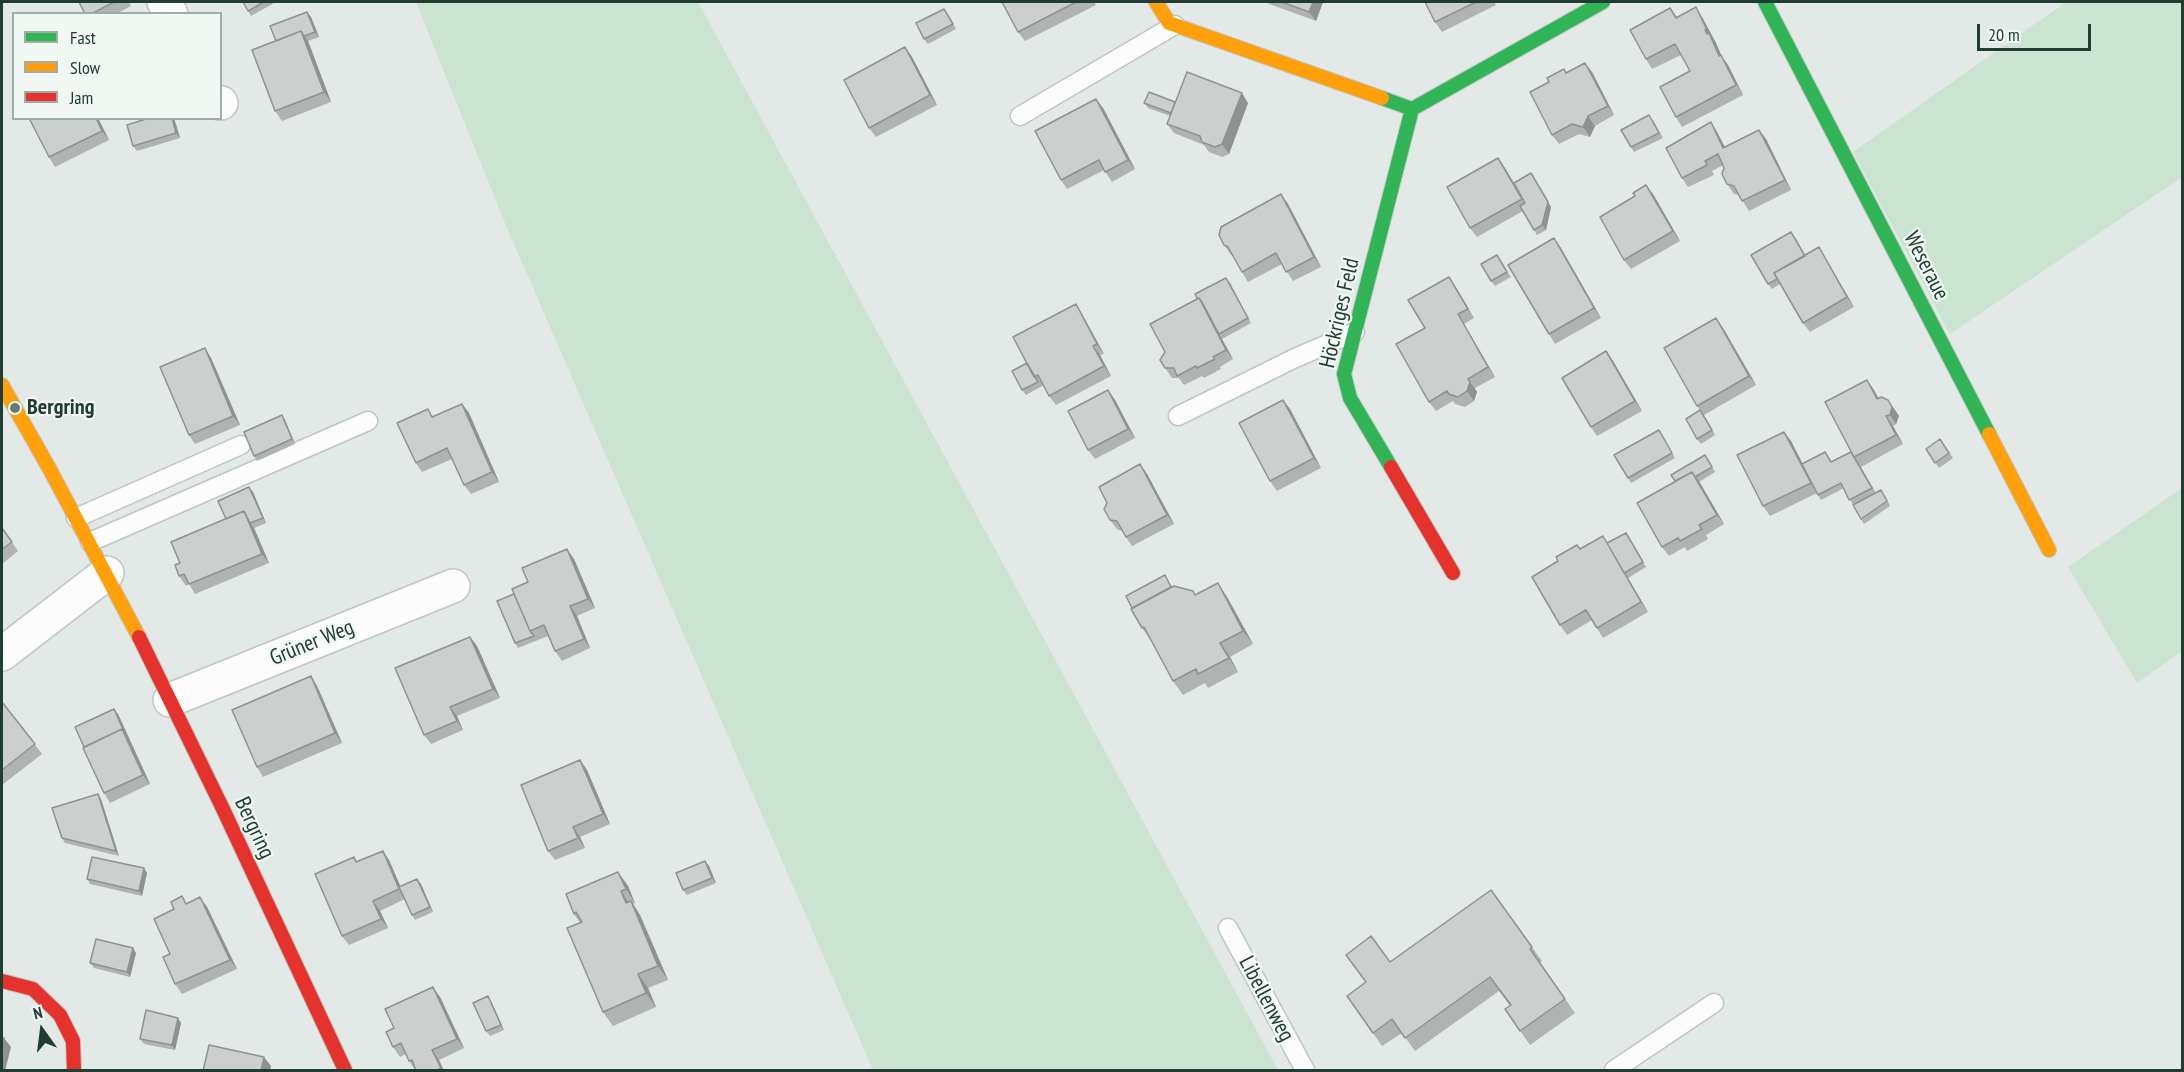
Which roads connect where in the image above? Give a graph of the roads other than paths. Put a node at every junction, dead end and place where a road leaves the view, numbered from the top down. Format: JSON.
{"nodes":[{"id":1,"x":1156,"y":2,"type":"edge"},
{"id":2,"x":1603,"y":2,"type":"edge"},
{"id":3,"x":1764,"y":2,"type":"edge"},
{"id":4,"x":1175,"y":25,"type":"junction"},
{"id":5,"x":1412,"y":109,"type":"junction"},
{"id":6,"x":1020,"y":117,"type":"dead end"},
{"id":7,"x":1355,"y":332,"type":"junction"},
{"id":8,"x":2,"y":385,"type":"edge"},
{"id":9,"x":1178,"y":416,"type":"dead end"},
{"id":10,"x":368,"y":421,"type":"dead end"},
{"id":11,"x":241,"y":445,"type":"dead end"},
{"id":12,"x":76,"y":518,"type":"junction"},
{"id":13,"x":90,"y":542,"type":"junction"},
{"id":14,"x":2049,"y":549,"type":"dead end"},
{"id":15,"x":107,"y":573,"type":"junction"},
{"id":16,"x":1453,"y":573,"type":"dead end"},
{"id":17,"x":453,"y":586,"type":"dead end"},
{"id":18,"x":2,"y":654,"type":"edge"},
{"id":19,"x":170,"y":700,"type":"junction"},
{"id":20,"x":1228,"y":928,"type":"dead end"},
{"id":21,"x":2,"y":981,"type":"edge"},
{"id":22,"x":1714,"y":1003,"type":"dead end"},
{"id":23,"x":74,"y":1071,"type":"edge"},
{"id":24,"x":345,"y":1071,"type":"edge"},
{"id":25,"x":1305,"y":1071,"type":"edge"},
{"id":26,"x":1614,"y":1071,"type":"edge"}],
"edges":[{"from":1,"to":4,"type":"street"},
{"from":2,"to":5,"type":"street"},
{"from":3,"to":14,"type":"street","name":"Weseraue"},
{"from":4,"to":5,"type":"street"},
{"from":4,"to":6,"type":"lane"},
{"from":5,"to":7,"type":"street","name":"Höckriges Feld"},
{"from":7,"to":9,"type":"lane"},
{"from":7,"to":16,"type":"street","name":"Höckriges Feld"},
{"from":8,"to":12,"type":"street","name":"Bergring"},
{"from":10,"to":13,"type":"lane"},
{"from":11,"to":12,"type":"lane"},
{"from":12,"to":13,"type":"street","name":"Bergring"},
{"from":13,"to":15,"type":"street","name":"Bergring"},
{"from":15,"to":18,"type":"street"},
{"from":15,"to":19,"type":"street","name":"Bergring"},
{"from":17,"to":19,"type":"street","name":"Grüner Weg"},
{"from":19,"to":24,"type":"street","name":"Bergring"},
{"from":20,"to":25,"type":"lane","name":"Libellenweg"},
{"from":21,"to":23,"type":"street"},
{"from":22,"to":26,"type":"lane"}]}
